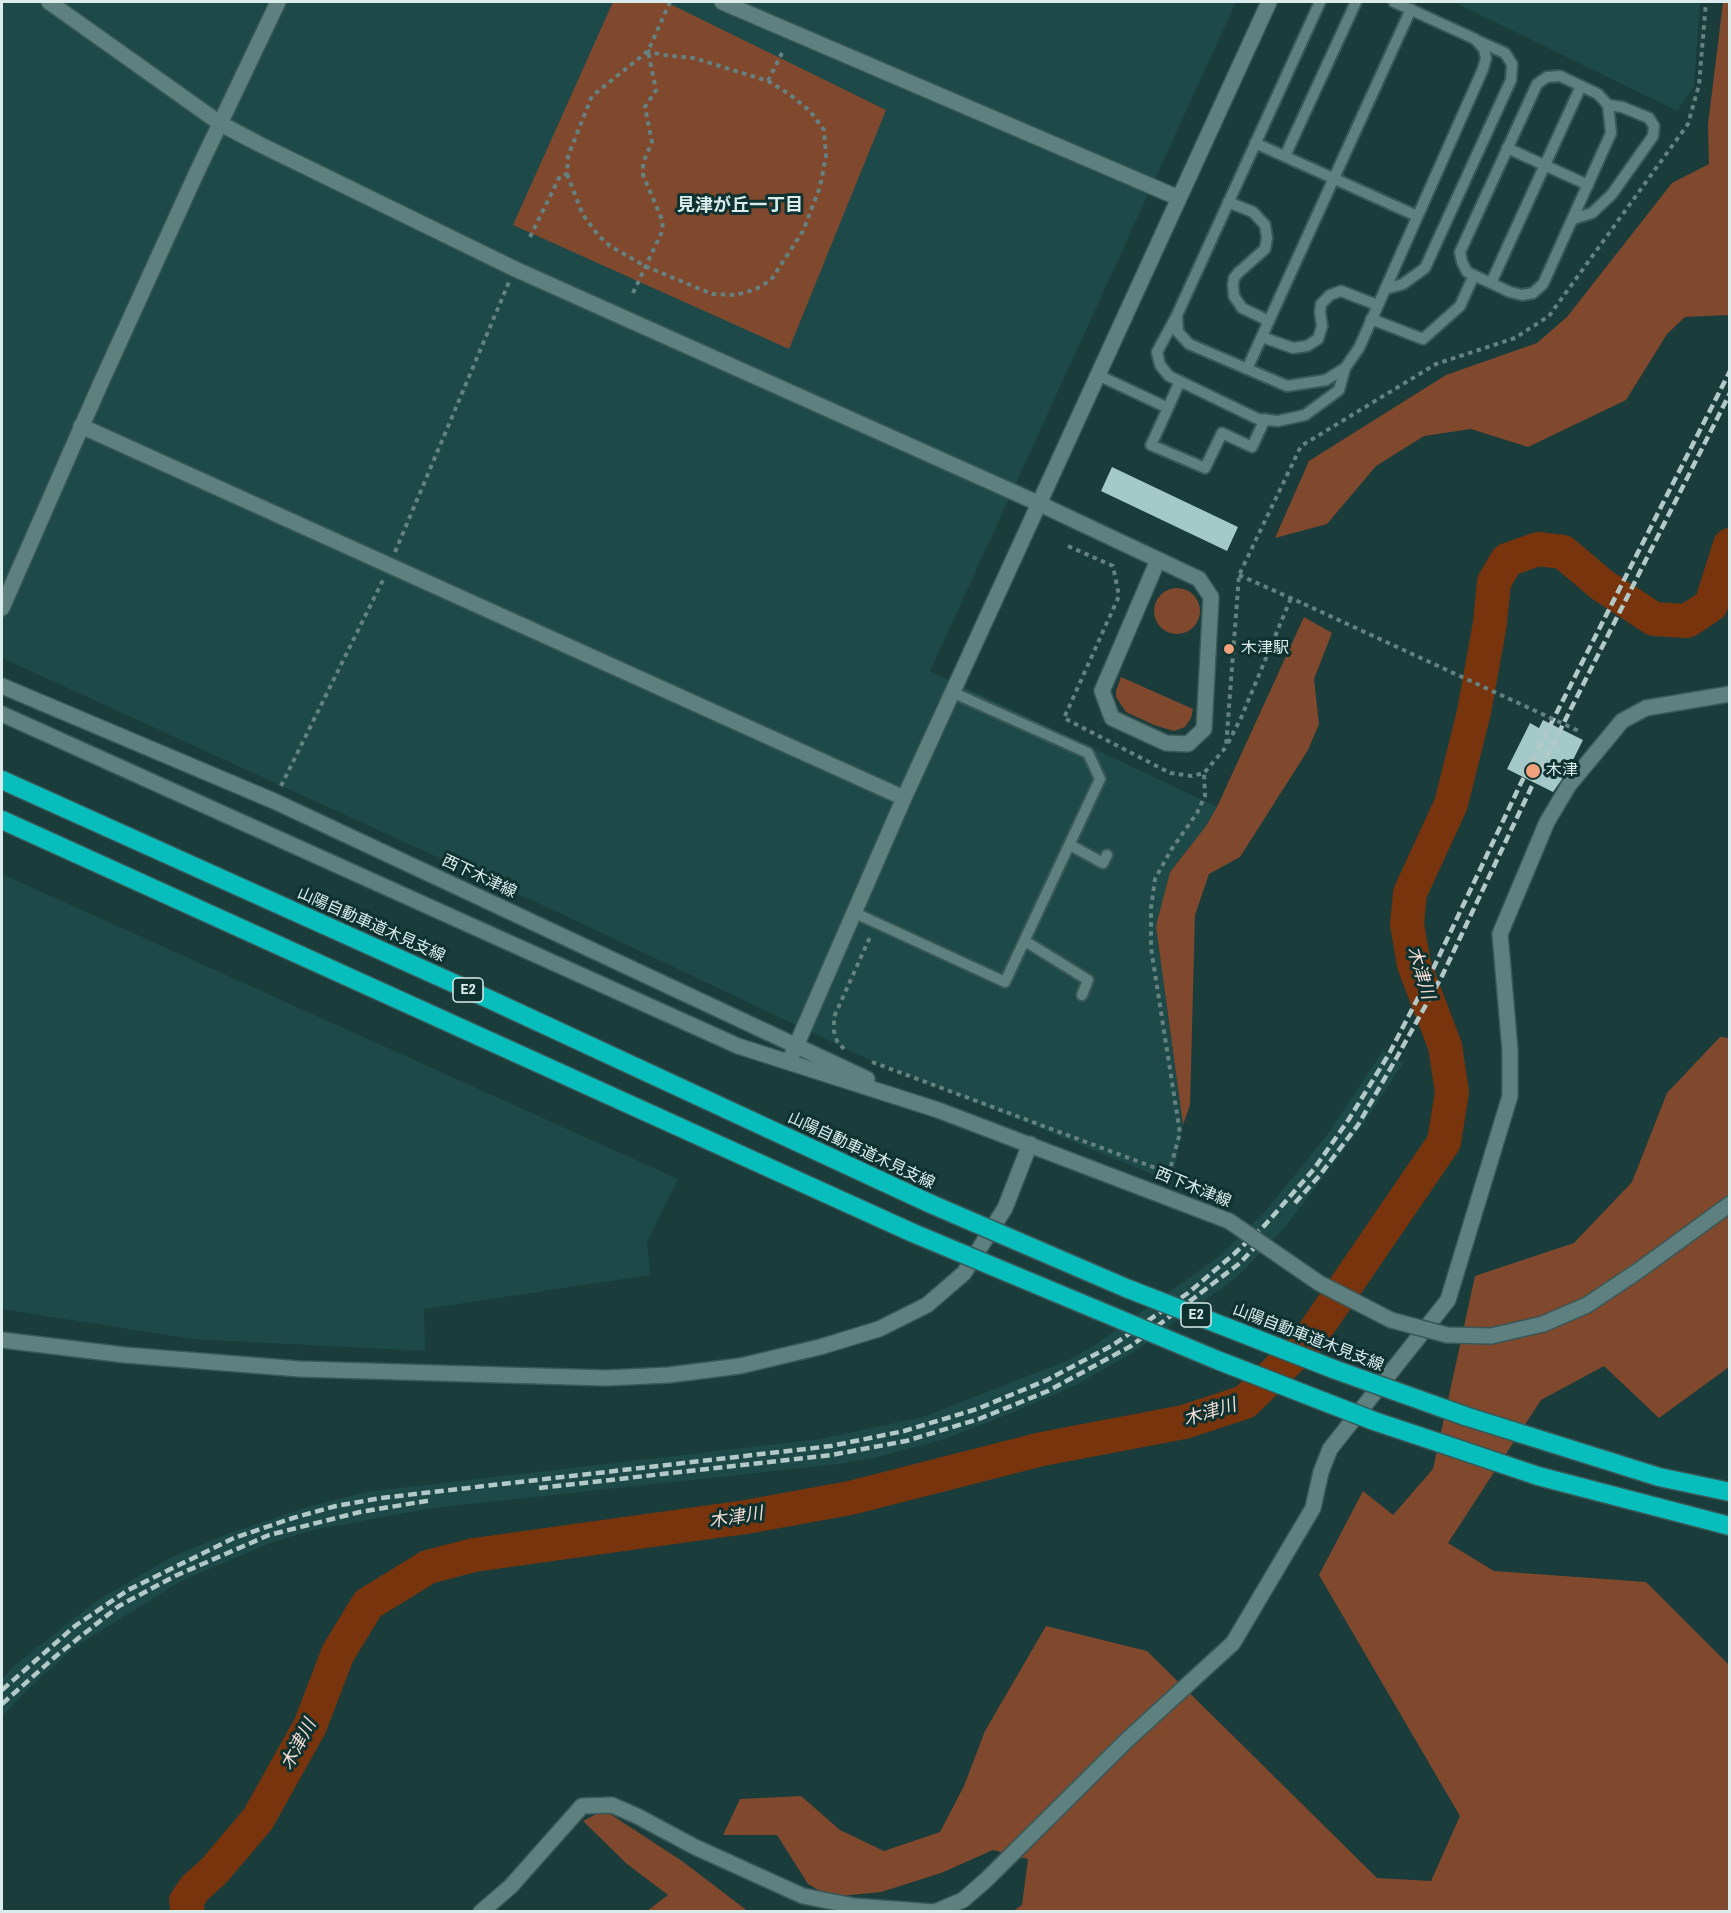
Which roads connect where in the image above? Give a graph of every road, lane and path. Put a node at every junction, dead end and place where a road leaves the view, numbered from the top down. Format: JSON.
{"nodes":[{"id":1,"x":49,"y":2,"type":"edge"},
{"id":2,"x":278,"y":2,"type":"edge"},
{"id":3,"x":670,"y":2,"type":"edge"},
{"id":4,"x":722,"y":2,"type":"edge"},
{"id":5,"x":1269,"y":2,"type":"edge"},
{"id":6,"x":1320,"y":2,"type":"edge"},
{"id":7,"x":1356,"y":2,"type":"edge"},
{"id":8,"x":1394,"y":2,"type":"edge"},
{"id":9,"x":1411,"y":9,"type":"junction"},
{"id":10,"x":1475,"y":39,"type":"junction"},
{"id":11,"x":648,"y":51,"type":"junction"},
{"id":12,"x":782,"y":53,"type":"dead end"},
{"id":13,"x":768,"y":81,"type":"junction"},
{"id":14,"x":1581,"y":86,"type":"junction"},
{"id":15,"x":1608,"y":105,"type":"junction"},
{"id":16,"x":221,"y":124,"type":"junction"},
{"id":17,"x":1255,"y":143,"type":"junction"},
{"id":18,"x":1507,"y":148,"type":"junction"},
{"id":19,"x":1285,"y":156,"type":"junction"},
{"id":20,"x":1545,"y":165,"type":"junction"},
{"id":21,"x":567,"y":174,"type":"junction"},
{"id":22,"x":1334,"y":178,"type":"junction"},
{"id":23,"x":1588,"y":185,"type":"junction"},
{"id":24,"x":1179,"y":198,"type":"junction"},
{"id":25,"x":1228,"y":202,"type":"junction"},
{"id":26,"x":1417,"y":216,"type":"junction"},
{"id":27,"x":1573,"y":219,"type":"junction"},
{"id":28,"x":530,"y":237,"type":"dead end"},
{"id":29,"x":645,"y":266,"type":"junction"},
{"id":30,"x":1474,"y":275,"type":"junction"},
{"id":31,"x":510,"y":282,"type":"dead end"},
{"id":32,"x":1491,"y":283,"type":"junction"},
{"id":33,"x":1385,"y":289,"type":"junction"},
{"id":34,"x":633,"y":293,"type":"dead end"},
{"id":35,"x":1377,"y":305,"type":"junction"},
{"id":36,"x":1177,"y":315,"type":"junction"},
{"id":37,"x":1371,"y":319,"type":"junction"},
{"id":38,"x":1269,"y":321,"type":"junction"},
{"id":39,"x":1262,"y":337,"type":"junction"},
{"id":40,"x":1345,"y":368,"type":"junction"},
{"id":41,"x":1247,"y":369,"type":"junction"},
{"id":42,"x":1098,"y":375,"type":"junction"},
{"id":43,"x":1180,"y":381,"type":"junction"},
{"id":44,"x":1168,"y":408,"type":"junction"},
{"id":45,"x":1265,"y":419,"type":"junction"},
{"id":46,"x":81,"y":426,"type":"junction"},
{"id":47,"x":1040,"y":504,"type":"junction"},
{"id":48,"x":1068,"y":546,"type":"dead end"},
{"id":49,"x":395,"y":552,"type":"dead end"},
{"id":50,"x":1158,"y":560,"type":"junction"},
{"id":51,"x":382,"y":580,"type":"dead end"},
{"id":52,"x":1291,"y":598,"type":"junction"},
{"id":53,"x":2,"y":608,"type":"edge"},
{"id":54,"x":2,"y":686,"type":"edge"},
{"id":55,"x":954,"y":693,"type":"junction"},
{"id":56,"x":1730,"y":694,"type":"edge"},
{"id":57,"x":2,"y":714,"type":"edge"},
{"id":58,"x":1581,"y":732,"type":"dead end"},
{"id":59,"x":1226,"y":747,"type":"junction"},
{"id":60,"x":1204,"y":773,"type":"junction"},
{"id":61,"x":2,"y":780,"type":"edge"},
{"id":62,"x":904,"y":798,"type":"junction"},
{"id":63,"x":274,"y":801,"type":"junction"},
{"id":64,"x":2,"y":820,"type":"edge"},
{"id":65,"x":1070,"y":844,"type":"junction"},
{"id":66,"x":1107,"y":855,"type":"dead end"},
{"id":67,"x":855,"y":913,"type":"junction"},
{"id":68,"x":870,"y":936,"type":"dead end"},
{"id":69,"x":1025,"y":941,"type":"junction"},
{"id":70,"x":1082,"y":995,"type":"dead end"},
{"id":71,"x":797,"y":1047,"type":"junction"},
{"id":72,"x":847,"y":1052,"type":"dead end"},
{"id":73,"x":870,"y":1060,"type":"dead end"},
{"id":74,"x":789,"y":1062,"type":"junction"},
{"id":75,"x":938,"y":1110,"type":"junction"},
{"id":76,"x":1030,"y":1144,"type":"junction"},
{"id":77,"x":1730,"y":1204,"type":"edge"},
{"id":78,"x":2,"y":1340,"type":"edge"},
{"id":79,"x":1730,"y":1492,"type":"edge"},
{"id":80,"x":1730,"y":1527,"type":"edge"},
{"id":81,"x":481,"y":1911,"type":"edge"},
{"id":82,"x":934,"y":1911,"type":"edge"}],
"edges":[{"from":1,"to":16,"type":"street"},
{"from":2,"to":16,"type":"street"},
{"from":3,"to":11,"type":"path"},
{"from":4,"to":24,"type":"street"},
{"from":5,"to":24,"type":"street"},
{"from":6,"to":17,"type":"lane"},
{"from":7,"to":19,"type":"lane"},
{"from":8,"to":9,"type":"lane"},
{"from":9,"to":10,"type":"lane"},
{"from":9,"to":22,"type":"lane"},
{"from":10,"to":26,"type":"lane"},
{"from":10,"to":33,"type":"lane"},
{"from":11,"to":13,"type":"path"},
{"from":11,"to":21,"type":"path"},
{"from":11,"to":29,"type":"path"},
{"from":12,"to":13,"type":"path"},
{"from":13,"to":29,"type":"path"},
{"from":14,"to":15,"type":"lane"},
{"from":14,"to":18,"type":"lane"},
{"from":14,"to":20,"type":"lane"},
{"from":15,"to":23,"type":"lane"},
{"from":15,"to":27,"type":"lane"},
{"from":16,"to":46,"type":"street"},
{"from":16,"to":47,"type":"street"},
{"from":17,"to":19,"type":"lane"},
{"from":17,"to":25,"type":"lane"},
{"from":18,"to":20,"type":"lane"},
{"from":18,"to":30,"type":"lane"},
{"from":19,"to":22,"type":"lane"},
{"from":20,"to":23,"type":"lane"},
{"from":20,"to":32,"type":"lane"},
{"from":21,"to":28,"type":"path"},
{"from":21,"to":29,"type":"path"},
{"from":22,"to":26,"type":"lane"},
{"from":22,"to":38,"type":"lane"},
{"from":23,"to":27,"type":"lane"},
{"from":24,"to":42,"type":"street"},
{"from":25,"to":36,"type":"lane"},
{"from":25,"to":38,"type":"lane"},
{"from":26,"to":33,"type":"lane"},
{"from":27,"to":32,"type":"lane"},
{"from":29,"to":34,"type":"path"},
{"from":30,"to":32,"type":"lane"},
{"from":30,"to":37,"type":"lane"},
{"from":31,"to":49,"type":"path"},
{"from":33,"to":35,"type":"lane"},
{"from":35,"to":37,"type":"lane"},
{"from":35,"to":39,"type":"lane"},
{"from":36,"to":41,"type":"lane"},
{"from":36,"to":43,"type":"lane"},
{"from":37,"to":40,"type":"lane"},
{"from":38,"to":39,"type":"lane"},
{"from":39,"to":41,"type":"lane"},
{"from":40,"to":41,"type":"lane"},
{"from":40,"to":45,"type":"lane"},
{"from":42,"to":44,"type":"lane"},
{"from":42,"to":47,"type":"street"},
{"from":43,"to":44,"type":"lane"},
{"from":43,"to":45,"type":"lane"},
{"from":44,"to":45,"type":"lane"},
{"from":46,"to":53,"type":"street"},
{"from":46,"to":62,"type":"street"},
{"from":47,"to":50,"type":"street"},
{"from":47,"to":55,"type":"street"},
{"from":48,"to":60,"type":"path"},
{"from":50,"to":50,"type":"street"},
{"from":51,"to":63,"type":"path"},
{"from":52,"to":58,"type":"path","bridge":true},
{"from":52,"to":59,"type":"path"},
{"from":52,"to":59,"type":"path"},
{"from":54,"to":63,"type":"street","name":"西下木津線"},
{"from":55,"to":62,"type":"street"},
{"from":55,"to":65,"type":"lane"},
{"from":56,"to":82,"type":"street"},
{"from":57,"to":74,"type":"street","name":"西下木津線"},
{"from":59,"to":60,"type":"path"},
{"from":60,"to":73,"type":"path"},
{"from":61,"to":79,"type":"highway","name":"山陽自動車道木見支線","number":"E2","bridge":true},
{"from":62,"to":67,"type":"street"},
{"from":63,"to":71,"type":"street","name":"西下木津線"},
{"from":64,"to":80,"type":"highway","number":"E2","bridge":true},
{"from":65,"to":66,"type":"lane"},
{"from":65,"to":69,"type":"lane"},
{"from":67,"to":69,"type":"lane"},
{"from":67,"to":71,"type":"street"},
{"from":68,"to":72,"type":"path"},
{"from":69,"to":70,"type":"lane"},
{"from":71,"to":74,"type":"street"},
{"from":71,"to":75,"type":"street","name":"西下木津線"},
{"from":74,"to":75,"type":"street","name":"西下木津線"},
{"from":75,"to":76,"type":"street","name":"西下木津線"},
{"from":76,"to":77,"type":"street","name":"西下木津線","bridge":true},
{"from":76,"to":78,"type":"street"},
{"from":81,"to":82,"type":"street"}]}
